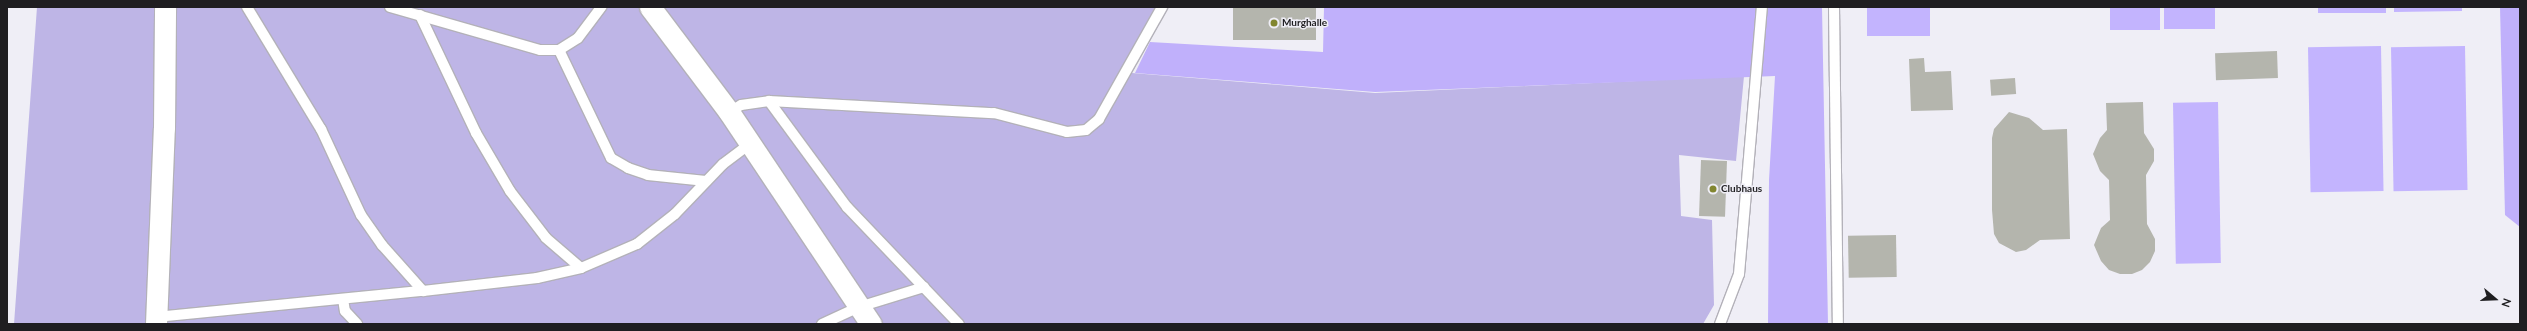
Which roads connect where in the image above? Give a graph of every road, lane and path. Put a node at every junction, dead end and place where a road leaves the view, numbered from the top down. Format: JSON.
{"nodes":[{"id":1,"x":165,"y":7,"type":"edge"},
{"id":2,"x":247,"y":7,"type":"edge"},
{"id":3,"x":390,"y":7,"type":"edge"},
{"id":4,"x":601,"y":7,"type":"edge"},
{"id":5,"x":650,"y":7,"type":"edge"},
{"id":6,"x":1162,"y":7,"type":"edge"},
{"id":7,"x":1762,"y":7,"type":"edge"},
{"id":8,"x":1834,"y":7,"type":"edge"},
{"id":9,"x":420,"y":15,"type":"junction"},
{"id":10,"x":559,"y":50,"type":"junction"},
{"id":11,"x":769,"y":101,"type":"junction"},
{"id":12,"x":730,"y":112,"type":"junction"},
{"id":13,"x":751,"y":142,"type":"junction"},
{"id":14,"x":706,"y":181,"type":"junction"},
{"id":15,"x":581,"y":268,"type":"junction"},
{"id":16,"x":924,"y":287,"type":"junction"},
{"id":17,"x":424,"y":291,"type":"junction"},
{"id":18,"x":343,"y":300,"type":"junction"},
{"id":19,"x":859,"y":306,"type":"junction"},
{"id":20,"x":159,"y":322,"type":"edge"},
{"id":21,"x":357,"y":324,"type":"edge"},
{"id":22,"x":822,"y":324,"type":"edge"},
{"id":23,"x":871,"y":324,"type":"edge"},
{"id":24,"x":959,"y":324,"type":"edge"},
{"id":25,"x":1720,"y":324,"type":"edge"},
{"id":26,"x":1838,"y":324,"type":"edge"}],
"edges":[{"from":1,"to":20,"type":"street"},
{"from":2,"to":17,"type":"lane"},
{"from":3,"to":9,"type":"lane"},
{"from":4,"to":10,"type":"lane"},
{"from":5,"to":12,"type":"street"},
{"from":6,"to":11,"type":"lane"},
{"from":7,"to":25,"type":"lane"},
{"from":8,"to":26,"type":"lane"},
{"from":9,"to":10,"type":"lane"},
{"from":9,"to":15,"type":"lane"},
{"from":10,"to":14,"type":"lane"},
{"from":11,"to":12,"type":"lane"},
{"from":11,"to":16,"type":"lane"},
{"from":12,"to":13,"type":"street"},
{"from":13,"to":14,"type":"lane"},
{"from":13,"to":19,"type":"street"},
{"from":14,"to":15,"type":"lane"},
{"from":15,"to":17,"type":"lane"},
{"from":16,"to":19,"type":"lane"},
{"from":16,"to":24,"type":"lane"},
{"from":17,"to":18,"type":"lane"},
{"from":18,"to":20,"type":"lane"},
{"from":18,"to":21,"type":"lane"},
{"from":19,"to":22,"type":"lane"},
{"from":19,"to":23,"type":"street"}]}
